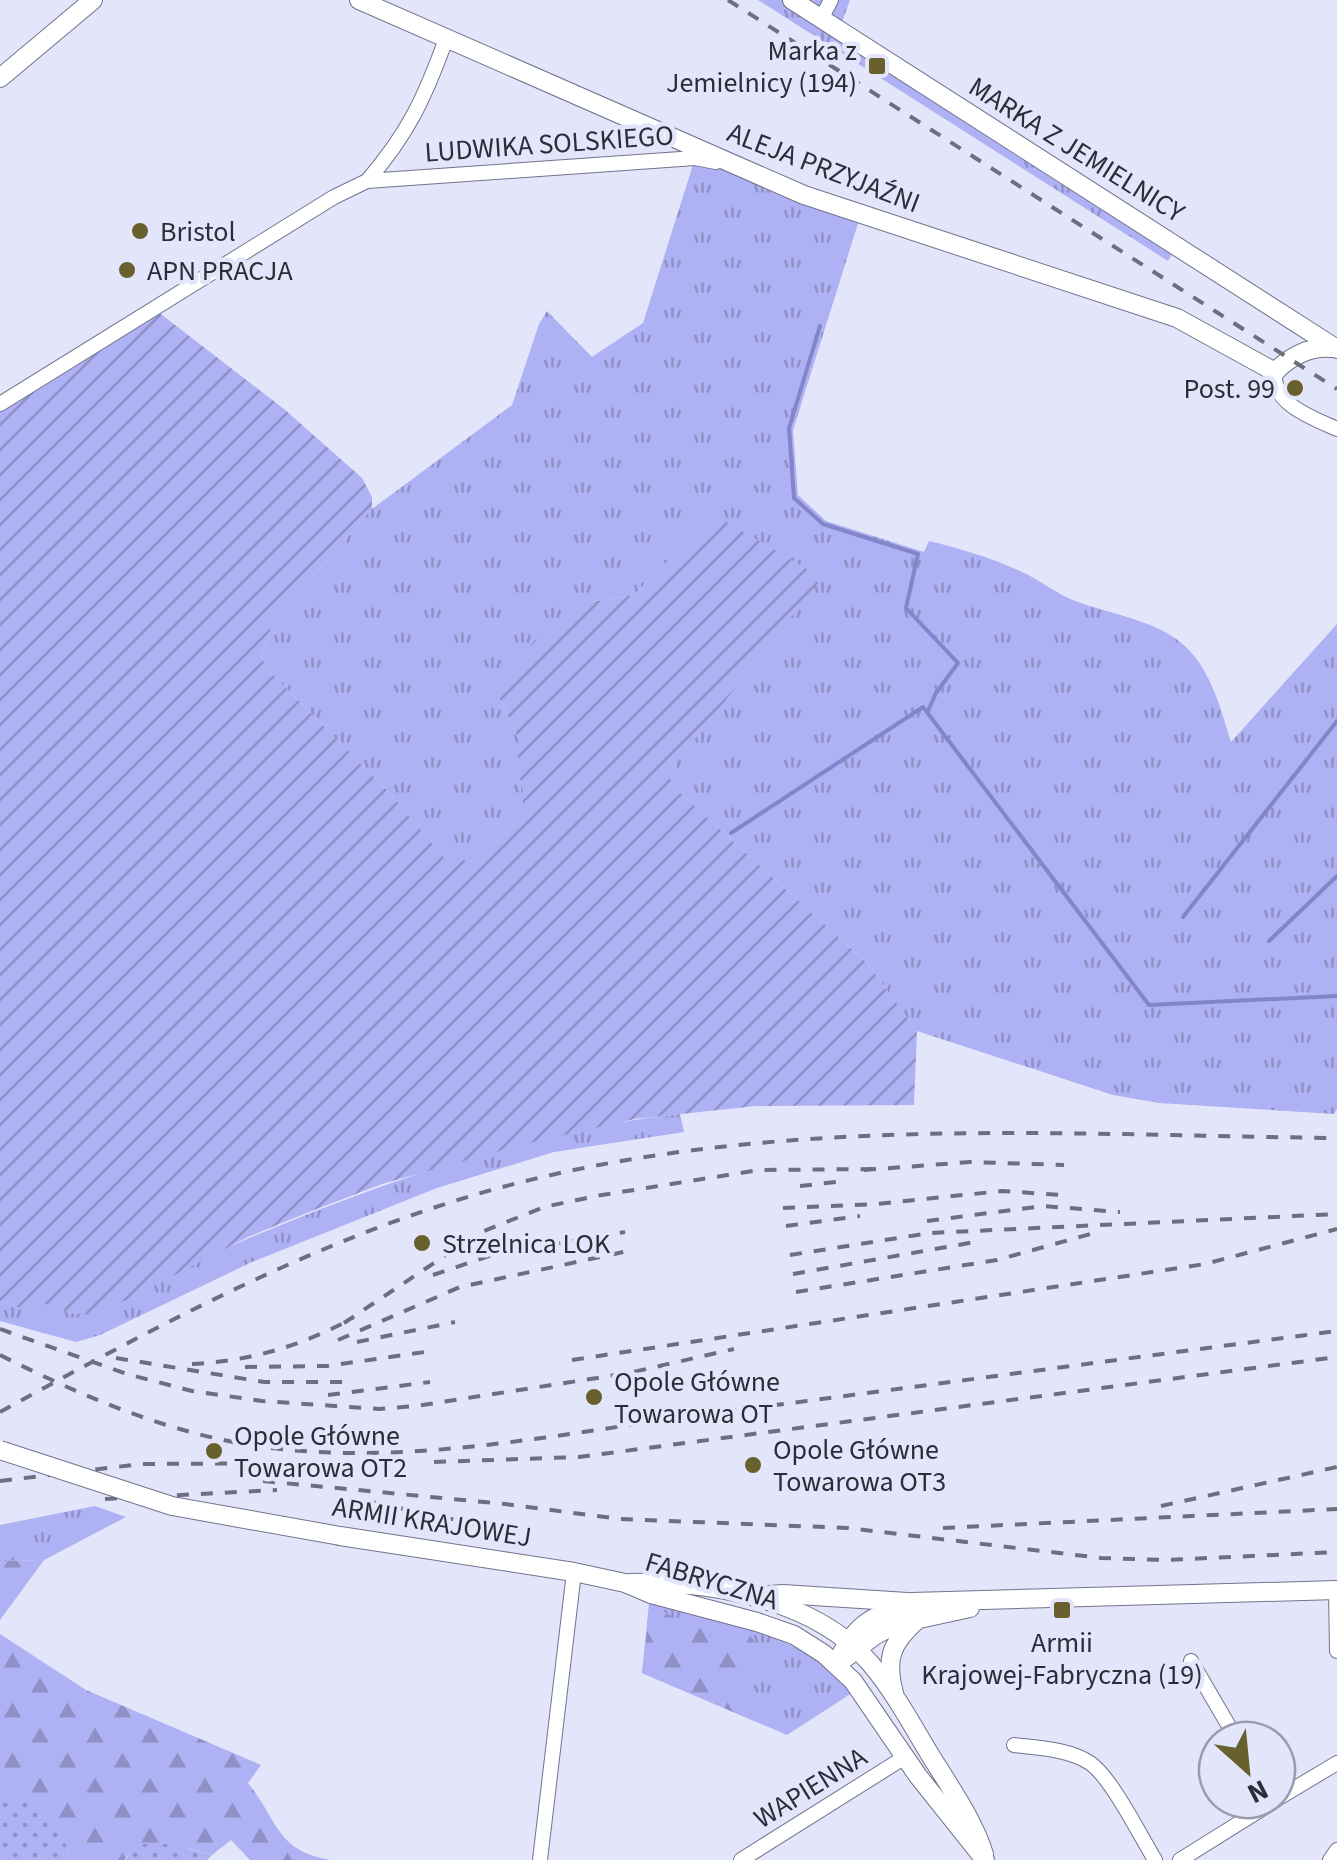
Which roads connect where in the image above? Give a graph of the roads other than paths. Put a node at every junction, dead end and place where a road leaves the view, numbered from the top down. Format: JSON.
{"nodes":[{"id":1,"x":93,"y":0,"type":"edge"},
{"id":2,"x":359,"y":0,"type":"edge"},
{"id":3,"x":792,"y":0,"type":"edge"},
{"id":4,"x":832,"y":0,"type":"edge"},
{"id":5,"x":821,"y":18,"type":"junction"},
{"id":6,"x":446,"y":39,"type":"junction"},
{"id":7,"x":0,"y":78,"type":"edge"},
{"id":8,"x":735,"y":165,"type":"junction"},
{"id":9,"x":367,"y":181,"type":"junction"},
{"id":10,"x":1334,"y":348,"type":"edge"},
{"id":11,"x":1275,"y":372,"type":"junction"},
{"id":12,"x":0,"y":404,"type":"edge"},
{"id":13,"x":1337,"y":429,"type":"edge"},
{"id":14,"x":0,"y":1450,"type":"edge"},
{"id":15,"x":574,"y":1572,"type":"junction"},
{"id":16,"x":624,"y":1583,"type":"junction"},
{"id":17,"x":1336,"y":1590,"type":"edge"},
{"id":18,"x":750,"y":1596,"type":"junction"},
{"id":19,"x":915,"y":1611,"type":"junction"},
{"id":20,"x":853,"y":1646,"type":"junction"},
{"id":21,"x":1337,"y":1651,"type":"edge"},
{"id":22,"x":1191,"y":1662,"type":"dead end"},
{"id":23,"x":836,"y":1664,"type":"junction"},
{"id":24,"x":896,"y":1698,"type":"junction"},
{"id":25,"x":1225,"y":1720,"type":"edge"},
{"id":26,"x":1014,"y":1745,"type":"dead end"},
{"id":27,"x":905,"y":1757,"type":"junction"},
{"id":28,"x":1337,"y":1763,"type":"edge"},
{"id":29,"x":1297,"y":1787,"type":"edge"},
{"id":30,"x":1243,"y":1820,"type":"edge"},
{"id":31,"x":1337,"y":1850,"type":"edge"},
{"id":32,"x":540,"y":1860,"type":"edge"},
{"id":33,"x":740,"y":1860,"type":"edge"},
{"id":34,"x":986,"y":1860,"type":"edge"},
{"id":35,"x":1155,"y":1860,"type":"edge"},
{"id":36,"x":1180,"y":1860,"type":"edge"},
{"id":37,"x":1330,"y":1860,"type":"edge"}],
"edges":[{"from":1,"to":7,"type":"main road"},
{"from":2,"to":6,"type":"main road","name":"ALEJA PRZYJAŹNI"},
{"from":3,"to":5,"type":"main road","name":"MARKA Z JEMIELNICY"},
{"from":4,"to":5,"type":"street"},
{"from":5,"to":10,"type":"main road","name":"MARKA Z JEMIELNICY"},
{"from":6,"to":8,"type":"main road","name":"ALEJA PRZYJAŹNI"},
{"from":6,"to":9,"type":"street","name":"LUDWIKA SOLSKIEGO"},
{"from":8,"to":9,"type":"street","name":"LUDWIKA SOLSKIEGO"},
{"from":8,"to":11,"type":"main road","name":"ALEJA PRZYJAŹNI"},
{"from":9,"to":12,"type":"street","name":"LUDWIKA SOLSKIEGO"},
{"from":10,"to":11,"type":"main road"},
{"from":11,"to":13,"type":"street"},
{"from":14,"to":15,"type":"main road","name":"ARMII KRAJOWEJ","bridge":true},
{"from":15,"to":16,"type":"main road","name":"ARMII KRAJOWEJ"},
{"from":15,"to":32,"type":"street"},
{"from":16,"to":18,"type":"main road","name":"FABRYCZNA"},
{"from":16,"to":23,"type":"main road","name":"FABRYCZNA"},
{"from":17,"to":19,"type":"main road"},
{"from":17,"to":21,"type":"street"},
{"from":18,"to":19,"type":"main road"},
{"from":18,"to":20,"type":"main road","name":"FABRYCZNA"},
{"from":19,"to":20,"type":"main road"},
{"from":19,"to":24,"type":"main road"},
{"from":20,"to":23,"type":"main road"},
{"from":20,"to":24,"type":"main road","name":"FABRYCZNA"},
{"from":22,"to":25,"type":"street"},
{"from":23,"to":27,"type":"main road","name":"FABRYCZNA"},
{"from":24,"to":34,"type":"main road","name":"FABRYCZNA"},
{"from":26,"to":35,"type":"street"},
{"from":27,"to":33,"type":"street","name":"WAPIENNA"},
{"from":27,"to":34,"type":"main road","name":"FABRYCZNA"},
{"from":28,"to":29,"type":"street"},
{"from":30,"to":36,"type":"street"},
{"from":31,"to":37,"type":"street"}]}
